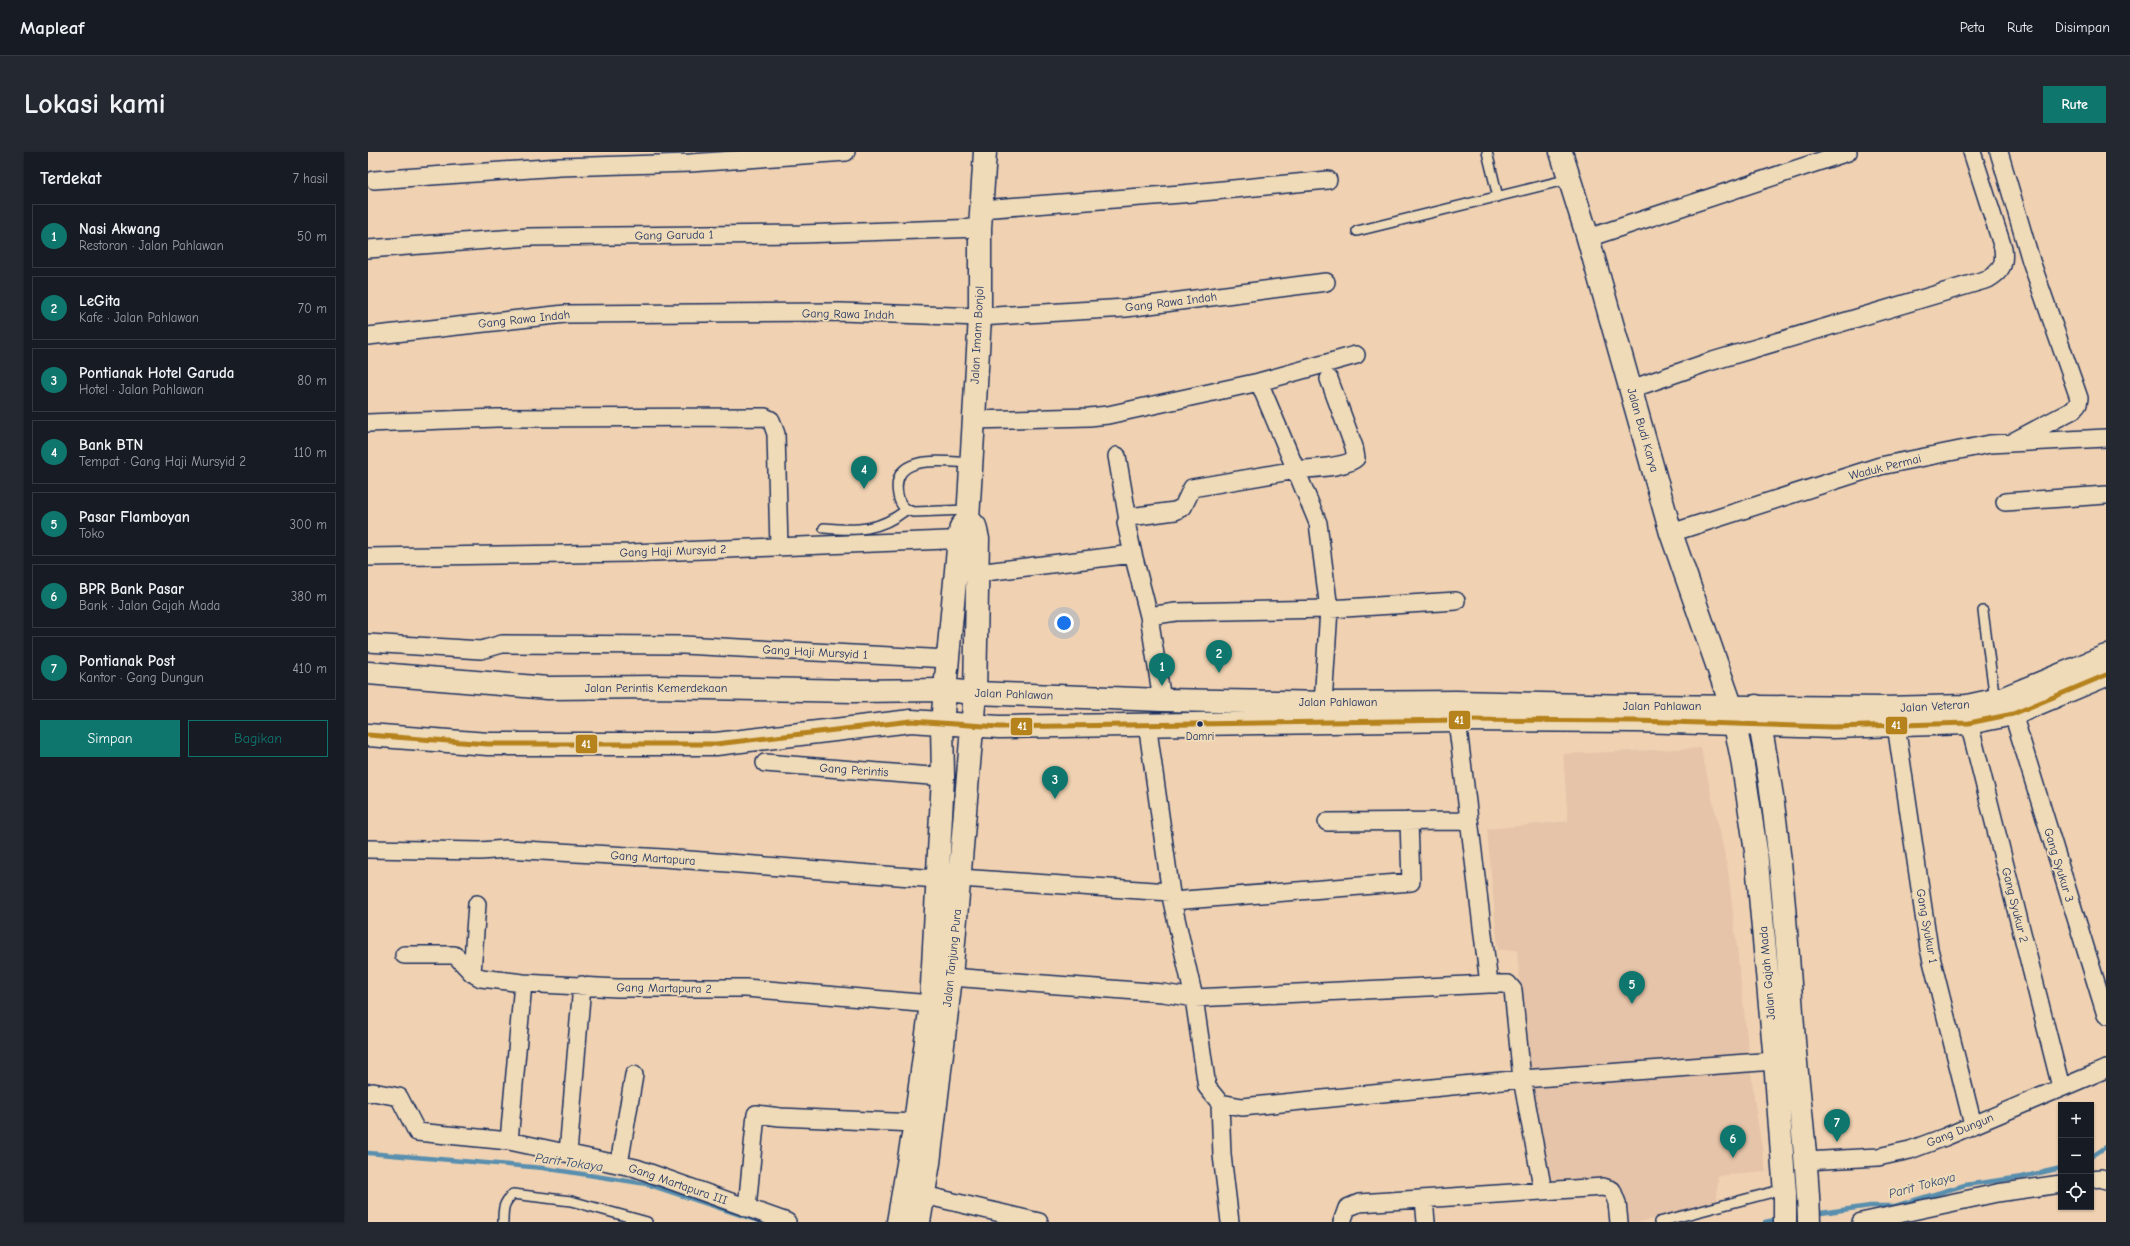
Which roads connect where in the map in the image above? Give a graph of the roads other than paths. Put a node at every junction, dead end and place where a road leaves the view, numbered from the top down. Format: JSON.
{"nodes":[{"id":1,"x":846,"y":152,"type":"edge"},
{"id":2,"x":985,"y":152,"type":"edge"},
{"id":3,"x":1487,"y":152,"type":"edge"},
{"id":4,"x":1561,"y":152,"type":"edge"},
{"id":5,"x":1848,"y":152,"type":"edge"},
{"id":6,"x":1972,"y":152,"type":"edge"},
{"id":7,"x":1999,"y":152,"type":"edge"},
{"id":8,"x":612,"y":159,"type":"edge"},
{"id":9,"x":1569,"y":179,"type":"junction"},
{"id":10,"x":374,"y":180,"type":"dead end"},
{"id":11,"x":1328,"y":180,"type":"dead end"},
{"id":12,"x":1498,"y":197,"type":"junction"},
{"id":13,"x":980,"y":218,"type":"junction"},
{"id":14,"x":1357,"y":231,"type":"dead end"},
{"id":15,"x":1588,"y":238,"type":"junction"},
{"id":16,"x":368,"y":249,"type":"edge"},
{"id":17,"x":1326,"y":282,"type":"dead end"},
{"id":18,"x":980,"y":317,"type":"junction"},
{"id":19,"x":368,"y":336,"type":"edge"},
{"id":20,"x":1356,"y":355,"type":"dead end"},
{"id":21,"x":1329,"y":379,"type":"dead end"},
{"id":22,"x":1259,"y":382,"type":"junction"},
{"id":23,"x":1631,"y":389,"type":"junction"},
{"id":24,"x":972,"y":420,"type":"junction"},
{"id":25,"x":368,"y":423,"type":"edge"},
{"id":26,"x":2106,"y":438,"type":"edge"},
{"id":27,"x":2010,"y":443,"type":"junction"},
{"id":28,"x":1117,"y":456,"type":"dead end"},
{"id":29,"x":971,"y":463,"type":"junction"},
{"id":30,"x":1296,"y":470,"type":"junction"},
{"id":31,"x":2106,"y":496,"type":"edge"},
{"id":32,"x":2005,"y":502,"type":"dead end"},
{"id":33,"x":906,"y":510,"type":"junction"},
{"id":34,"x":1128,"y":520,"type":"junction"},
{"id":35,"x":968,"y":526,"type":"junction"},
{"id":36,"x":824,"y":528,"type":"dead end"},
{"id":37,"x":1671,"y":532,"type":"junction"},
{"id":38,"x":779,"y":547,"type":"junction"},
{"id":39,"x":1133,"y":554,"type":"junction"},
{"id":40,"x":368,"y":556,"type":"edge"},
{"id":41,"x":977,"y":574,"type":"junction"},
{"id":42,"x":1456,"y":601,"type":"dead end"},
{"id":43,"x":1329,"y":609,"type":"junction"},
{"id":44,"x":1983,"y":611,"type":"dead end"},
{"id":45,"x":1149,"y":616,"type":"junction"},
{"id":46,"x":368,"y":643,"type":"edge"},
{"id":47,"x":2106,"y":656,"type":"edge"},
{"id":48,"x":948,"y":659,"type":"junction"},
{"id":49,"x":368,"y":673,"type":"edge"},
{"id":50,"x":2106,"y":675,"type":"edge"},
{"id":51,"x":945,"y":690,"type":"junction"},
{"id":52,"x":975,"y":693,"type":"junction"},
{"id":53,"x":1162,"y":700,"type":"junction"},
{"id":54,"x":1995,"y":700,"type":"junction"},
{"id":55,"x":1323,"y":703,"type":"junction"},
{"id":56,"x":2013,"y":714,"type":"junction"},
{"id":57,"x":1733,"y":715,"type":"junction"},
{"id":58,"x":1758,"y":716,"type":"junction"},
{"id":59,"x":1457,"y":720,"type":"junction"},
{"id":60,"x":1147,"y":723,"type":"junction"},
{"id":61,"x":1969,"y":723,"type":"junction"},
{"id":62,"x":942,"y":724,"type":"junction"},
{"id":63,"x":1896,"y":725,"type":"junction"},
{"id":64,"x":973,"y":726,"type":"junction"},
{"id":65,"x":368,"y":735,"type":"edge"},
{"id":66,"x":764,"y":763,"type":"dead end"},
{"id":67,"x":943,"y":777,"type":"junction"},
{"id":68,"x":1409,"y":821,"type":"junction"},
{"id":69,"x":1469,"y":821,"type":"junction"},
{"id":70,"x":1327,"y":822,"type":"dead end"},
{"id":71,"x":368,"y":849,"type":"edge"},
{"id":72,"x":960,"y":878,"type":"junction"},
{"id":73,"x":937,"y":879,"type":"junction"},
{"id":74,"x":1171,"y":897,"type":"junction"},
{"id":75,"x":477,"y":904,"type":"dead end"},
{"id":76,"x":404,"y":955,"type":"dead end"},
{"id":77,"x":472,"y":973,"type":"junction"},
{"id":78,"x":951,"y":977,"type":"junction"},
{"id":79,"x":523,"y":983,"type":"junction"},
{"id":80,"x":1489,"y":984,"type":"junction"},
{"id":81,"x":582,"y":985,"type":"junction"},
{"id":82,"x":1194,"y":998,"type":"junction"},
{"id":83,"x":931,"y":1004,"type":"junction"},
{"id":84,"x":2106,"y":1015,"type":"edge"},
{"id":85,"x":1775,"y":1061,"type":"junction"},
{"id":86,"x":2106,"y":1069,"type":"edge"},
{"id":87,"x":634,"y":1075,"type":"dead end"},
{"id":88,"x":1522,"y":1079,"type":"junction"},
{"id":89,"x":2061,"y":1087,"type":"junction"},
{"id":90,"x":371,"y":1092,"type":"edge"},
{"id":91,"x":1220,"y":1103,"type":"junction"},
{"id":92,"x":915,"y":1123,"type":"junction"},
{"id":93,"x":1972,"y":1125,"type":"junction"},
{"id":94,"x":509,"y":1141,"type":"junction"},
{"id":95,"x":568,"y":1153,"type":"junction"},
{"id":96,"x":1806,"y":1161,"type":"junction"},
{"id":97,"x":919,"y":1162,"type":"junction"},
{"id":98,"x":619,"y":1164,"type":"junction"},
{"id":99,"x":2094,"y":1179,"type":"edge"},
{"id":100,"x":2106,"y":1180,"type":"edge"},
{"id":101,"x":2058,"y":1184,"type":"edge"},
{"id":102,"x":1542,"y":1191,"type":"junction"},
{"id":103,"x":1785,"y":1191,"type":"junction"},
{"id":104,"x":924,"y":1195,"type":"junction"},
{"id":105,"x":1424,"y":1199,"type":"junction"},
{"id":106,"x":747,"y":1208,"type":"junction"},
{"id":107,"x":503,"y":1222,"type":"edge"},
{"id":108,"x":647,"y":1222,"type":"edge"},
{"id":109,"x":787,"y":1222,"type":"edge"},
{"id":110,"x":898,"y":1222,"type":"edge"},
{"id":111,"x":919,"y":1222,"type":"edge"},
{"id":112,"x":1040,"y":1222,"type":"edge"},
{"id":113,"x":1230,"y":1222,"type":"edge"},
{"id":114,"x":1342,"y":1222,"type":"edge"},
{"id":115,"x":1426,"y":1222,"type":"edge"},
{"id":116,"x":1619,"y":1222,"type":"edge"},
{"id":117,"x":1659,"y":1222,"type":"edge"},
{"id":118,"x":1785,"y":1222,"type":"edge"},
{"id":119,"x":1809,"y":1222,"type":"edge"},
{"id":120,"x":1861,"y":1222,"type":"edge"}],
"edges":[{"from":1,"to":8,"type":"street"},
{"from":2,"to":13,"type":"main road","name":"Jalan Imam Bonjol"},
{"from":3,"to":12,"type":"lane"},
{"from":4,"to":9,"type":"main road","name":"Jalan Budi Karya"},
{"from":5,"to":15,"type":"street"},
{"from":6,"to":23,"type":"street"},
{"from":7,"to":27,"type":"street"},
{"from":8,"to":10,"type":"street"},
{"from":9,"to":12,"type":"lane"},
{"from":9,"to":15,"type":"main road","name":"Jalan Budi Karya"},
{"from":11,"to":13,"type":"street","name":"Gang Garuda 1"},
{"from":12,"to":14,"type":"lane"},
{"from":13,"to":16,"type":"street","name":"Gang Garuda 1"},
{"from":13,"to":18,"type":"main road","name":"Jalan Imam Bonjol"},
{"from":15,"to":23,"type":"main road","name":"Jalan Budi Karya"},
{"from":17,"to":18,"type":"street","name":"Gang Rawa Indah"},
{"from":18,"to":19,"type":"street","name":"Gang Rawa Indah"},
{"from":18,"to":24,"type":"main road","name":"Jalan Imam Bonjol"},
{"from":20,"to":22,"type":"street"},
{"from":21,"to":30,"type":"street"},
{"from":22,"to":24,"type":"street"},
{"from":22,"to":30,"type":"street"},
{"from":23,"to":37,"type":"main road","name":"Jalan Budi Karya"},
{"from":24,"to":29,"type":"main road","name":"Jalan Imam Bonjol"},
{"from":25,"to":38,"type":"street"},
{"from":26,"to":27,"type":"street","name":"Waduk Permai"},
{"from":27,"to":37,"type":"street","name":"Waduk Permai"},
{"from":28,"to":34,"type":"street"},
{"from":29,"to":33,"type":"lane"},
{"from":29,"to":35,"type":"main road","name":"Jalan Imam Bonjol"},
{"from":30,"to":34,"type":"street"},
{"from":30,"to":43,"type":"street"},
{"from":31,"to":32,"type":"street"},
{"from":33,"to":35,"type":"lane"},
{"from":33,"to":36,"type":"lane"},
{"from":34,"to":39,"type":"street"},
{"from":35,"to":38,"type":"street","name":"Gang Haji Mursyid 2"},
{"from":35,"to":41,"type":"main road","name":"Jalan Imam Bonjol"},
{"from":35,"to":48,"type":"main road","name":"Jalan Imam Bonjol"},
{"from":37,"to":57,"type":"main road","name":"Jalan Budi Karya"},
{"from":38,"to":40,"type":"street","name":"Gang Haji Mursyid 2"},
{"from":39,"to":41,"type":"street"},
{"from":39,"to":45,"type":"street"},
{"from":41,"to":52,"type":"main road","name":"Jalan Imam Bonjol"},
{"from":42,"to":43,"type":"street"},
{"from":43,"to":45,"type":"street"},
{"from":43,"to":55,"type":"street"},
{"from":44,"to":54,"type":"lane"},
{"from":45,"to":53,"type":"street"},
{"from":46,"to":48,"type":"street","name":"Gang Haji Mursyid 1"},
{"from":47,"to":54,"type":"main road","name":"Jalan Veteran"},
{"from":48,"to":51,"type":"main road","name":"Jalan Imam Bonjol"},
{"from":49,"to":51,"type":"main road","name":"Jalan Perintis Kemerdekaan"},
{"from":50,"to":56,"type":"main road","name":"Jalan Veteran"},
{"from":51,"to":52,"type":"main road","name":"Jalan Pahlawan"},
{"from":51,"to":62,"type":"main road","name":"Jalan Imam Bonjol"},
{"from":52,"to":53,"type":"main road","name":"Jalan Pahlawan"},
{"from":52,"to":64,"type":"main road","name":"Jalan Tanjung Pura"},
{"from":53,"to":55,"type":"main road","name":"Jalan Pahlawan"},
{"from":54,"to":58,"type":"main road","name":"Jalan Veteran"},
{"from":55,"to":57,"type":"main road","name":"Jalan Pahlawan"},
{"from":56,"to":61,"type":"main road","name":"Jalan Veteran"},
{"from":56,"to":84,"type":"street","name":"Gang Syukur 3"},
{"from":57,"to":58,"type":"main road"},
{"from":57,"to":59,"type":"main road","name":"Jalan Pahlawan"},
{"from":57,"to":85,"type":"main road","name":"Jalan Gajah Mada"},
{"from":58,"to":63,"type":"main road","name":"Jalan Veteran"},
{"from":58,"to":96,"type":"main road","name":"Jalan Gajah Mada"},
{"from":59,"to":60,"type":"main road","name":"Jalan Pahlawan"},
{"from":59,"to":69,"type":"street"},
{"from":60,"to":64,"type":"main road","name":"Jalan Pahlawan"},
{"from":60,"to":74,"type":"street"},
{"from":61,"to":63,"type":"main road","name":"Jalan Veteran"},
{"from":61,"to":89,"type":"street","name":"Gang Syukur 2"},
{"from":62,"to":64,"type":"main road","name":"Jalan Pahlawan"},
{"from":62,"to":65,"type":"main road"},
{"from":62,"to":67,"type":"main road","name":"Jalan Tanjung Pura"},
{"from":63,"to":93,"type":"street","name":"Gang Syukur 1"},
{"from":64,"to":72,"type":"main road","name":"Jalan Tanjung Pura"},
{"from":66,"to":67,"type":"street","name":"Gang Perintis"},
{"from":67,"to":73,"type":"main road","name":"Jalan Tanjung Pura"},
{"from":68,"to":69,"type":"street"},
{"from":68,"to":70,"type":"street"},
{"from":68,"to":74,"type":"street"},
{"from":69,"to":80,"type":"street"},
{"from":71,"to":73,"type":"street","name":"Gang Martapura"},
{"from":72,"to":74,"type":"street"},
{"from":72,"to":78,"type":"main road","name":"Jalan Tanjung Pura"},
{"from":73,"to":83,"type":"main road","name":"Jalan Tanjung Pura"},
{"from":74,"to":82,"type":"street"},
{"from":75,"to":77,"type":"street"},
{"from":76,"to":77,"type":"street","name":"Gang Martapura 2"},
{"from":77,"to":79,"type":"street","name":"Gang Martapura 2"},
{"from":78,"to":82,"type":"street"},
{"from":78,"to":97,"type":"main road","name":"Jalan Tanjung Pura"},
{"from":79,"to":81,"type":"street","name":"Gang Martapura 2"},
{"from":79,"to":94,"type":"street"},
{"from":80,"to":82,"type":"street"},
{"from":80,"to":88,"type":"street"},
{"from":81,"to":83,"type":"street","name":"Gang Martapura 2"},
{"from":81,"to":95,"type":"street"},
{"from":82,"to":91,"type":"street"},
{"from":83,"to":92,"type":"main road","name":"Jalan Tanjung Pura"},
{"from":85,"to":88,"type":"street"},
{"from":85,"to":103,"type":"main road","name":"Jalan Gajah Mada"},
{"from":86,"to":89,"type":"street","name":"Gang Dungun"},
{"from":87,"to":98,"type":"street"},
{"from":88,"to":91,"type":"street"},
{"from":88,"to":102,"type":"street"},
{"from":89,"to":93,"type":"street","name":"Gang Dungun"},
{"from":90,"to":94,"type":"street","name":"Gang Martapura III"},
{"from":91,"to":113,"type":"street"},
{"from":92,"to":97,"type":"main road","name":"Jalan Tanjung Pura"},
{"from":92,"to":106,"type":"street"},
{"from":93,"to":96,"type":"street","name":"Gang Dungun"},
{"from":94,"to":95,"type":"street","name":"Gang Martapura III"},
{"from":95,"to":98,"type":"street","name":"Gang Martapura III"},
{"from":96,"to":119,"type":"main road","name":"Jalan Gajah Mada"},
{"from":97,"to":104,"type":"main road","name":"Jalan Tanjung Pura"},
{"from":97,"to":110,"type":"main road","name":"Jalan Tanjung Pura"},
{"from":98,"to":106,"type":"street","name":"Gang Martapura III"},
{"from":99,"to":100,"type":"street"},
{"from":101,"to":120,"type":"street"},
{"from":102,"to":105,"type":"street"},
{"from":102,"to":116,"type":"street"},
{"from":103,"to":117,"type":"lane"},
{"from":103,"to":118,"type":"main road","name":"Jalan Gajah Mada"},
{"from":104,"to":111,"type":"main road","name":"Jalan Tanjung Pura"},
{"from":104,"to":112,"type":"street"},
{"from":105,"to":114,"type":"street"},
{"from":105,"to":115,"type":"street"},
{"from":106,"to":109,"type":"street","name":"Gang Martapura III"},
{"from":107,"to":108,"type":"lane"}]}
